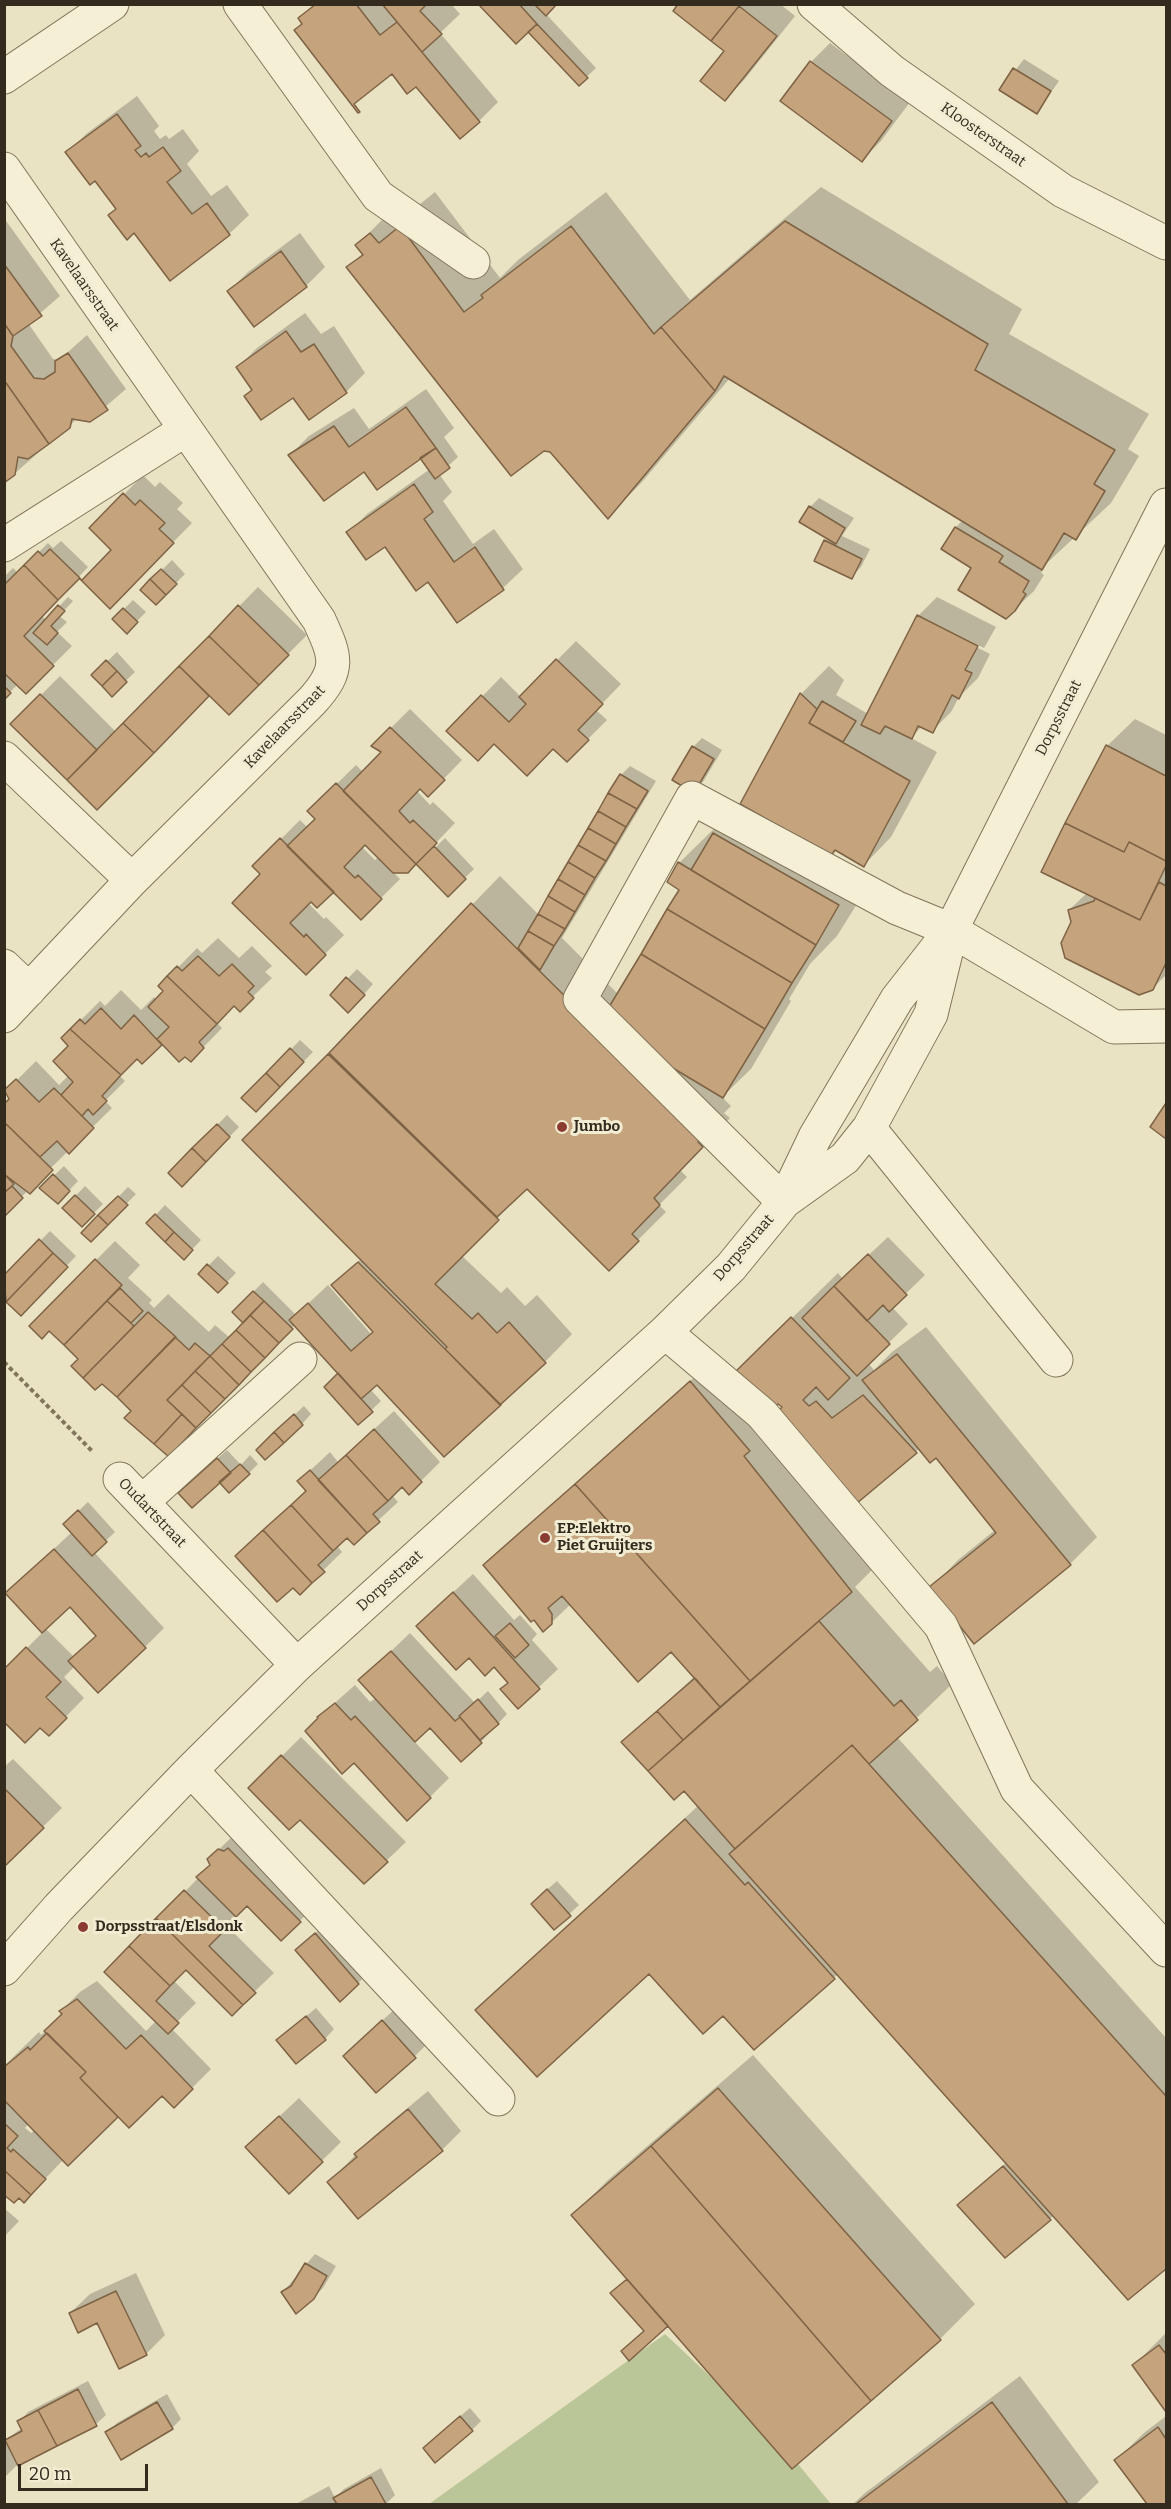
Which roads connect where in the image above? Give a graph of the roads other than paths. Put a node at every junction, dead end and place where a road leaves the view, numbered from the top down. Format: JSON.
{"nodes":[{"id":1,"x":112,"y":4,"type":"edge"},
{"id":2,"x":240,"y":4,"type":"edge"},
{"id":3,"x":814,"y":4,"type":"edge"},
{"id":4,"x":4,"y":77,"type":"edge"},
{"id":5,"x":4,"y":169,"type":"edge"},
{"id":6,"x":1167,"y":243,"type":"edge"},
{"id":7,"x":474,"y":262,"type":"dead end"},
{"id":8,"x":185,"y":430,"type":"junction"},
{"id":9,"x":1167,"y":505,"type":"edge"},
{"id":10,"x":4,"y":545,"type":"edge"},
{"id":11,"x":4,"y":758,"type":"edge"},
{"id":12,"x":132,"y":880,"type":"junction"},
{"id":13,"x":951,"y":930,"type":"junction"},
{"id":14,"x":4,"y":966,"type":"edge"},
{"id":15,"x":29,"y":990,"type":"junction"},
{"id":16,"x":4,"y":1016,"type":"edge"},
{"id":17,"x":1167,"y":1026,"type":"edge"},
{"id":18,"x":869,"y":1128,"type":"junction"},
{"id":19,"x":784,"y":1202,"type":"junction"},
{"id":20,"x":665,"y":1332,"type":"junction"},
{"id":21,"x":300,"y":1359,"type":"dead end"},
{"id":22,"x":1056,"y":1360,"type":"dead end"},
{"id":23,"x":297,"y":1665,"type":"junction"},
{"id":24,"x":191,"y":1770,"type":"junction"},
{"id":25,"x":1167,"y":1950,"type":"edge"},
{"id":26,"x":4,"y":1969,"type":"edge"},
{"id":27,"x":498,"y":2099,"type":"dead end"}],
"edges":[{"from":1,"to":4,"type":"street"},
{"from":2,"to":7,"type":"street"},
{"from":3,"to":6,"type":"street","name":"Kloosterstraat"},
{"from":5,"to":8,"type":"street","name":"Kavelaarsstraat"},
{"from":8,"to":10,"type":"street"},
{"from":8,"to":12,"type":"street","name":"Kavelaarsstraat"},
{"from":9,"to":13,"type":"street","name":"Dorpsstraat"},
{"from":11,"to":12,"type":"street"},
{"from":12,"to":15,"type":"street","name":"Kavelaarsstraat"},
{"from":13,"to":17,"type":"street"},
{"from":13,"to":18,"type":"street","name":"Dorpsstraat"},
{"from":13,"to":19,"type":"street","name":"Dorpsstraat"},
{"from":13,"to":19,"type":"street"},
{"from":14,"to":15,"type":"street"},
{"from":15,"to":16,"type":"street","name":"Kavelaarsstraat"},
{"from":18,"to":19,"type":"street","name":"Dorpsstraat"},
{"from":18,"to":22,"type":"street"},
{"from":19,"to":20,"type":"street","name":"Dorpsstraat"},
{"from":20,"to":23,"type":"street","name":"Dorpsstraat"},
{"from":20,"to":25,"type":"street"},
{"from":21,"to":23,"type":"street","name":"Oudartstraat"},
{"from":23,"to":24,"type":"street","name":"Dorpsstraat"},
{"from":24,"to":26,"type":"street","name":"Dorpsstraat"},
{"from":24,"to":27,"type":"street"}]}
